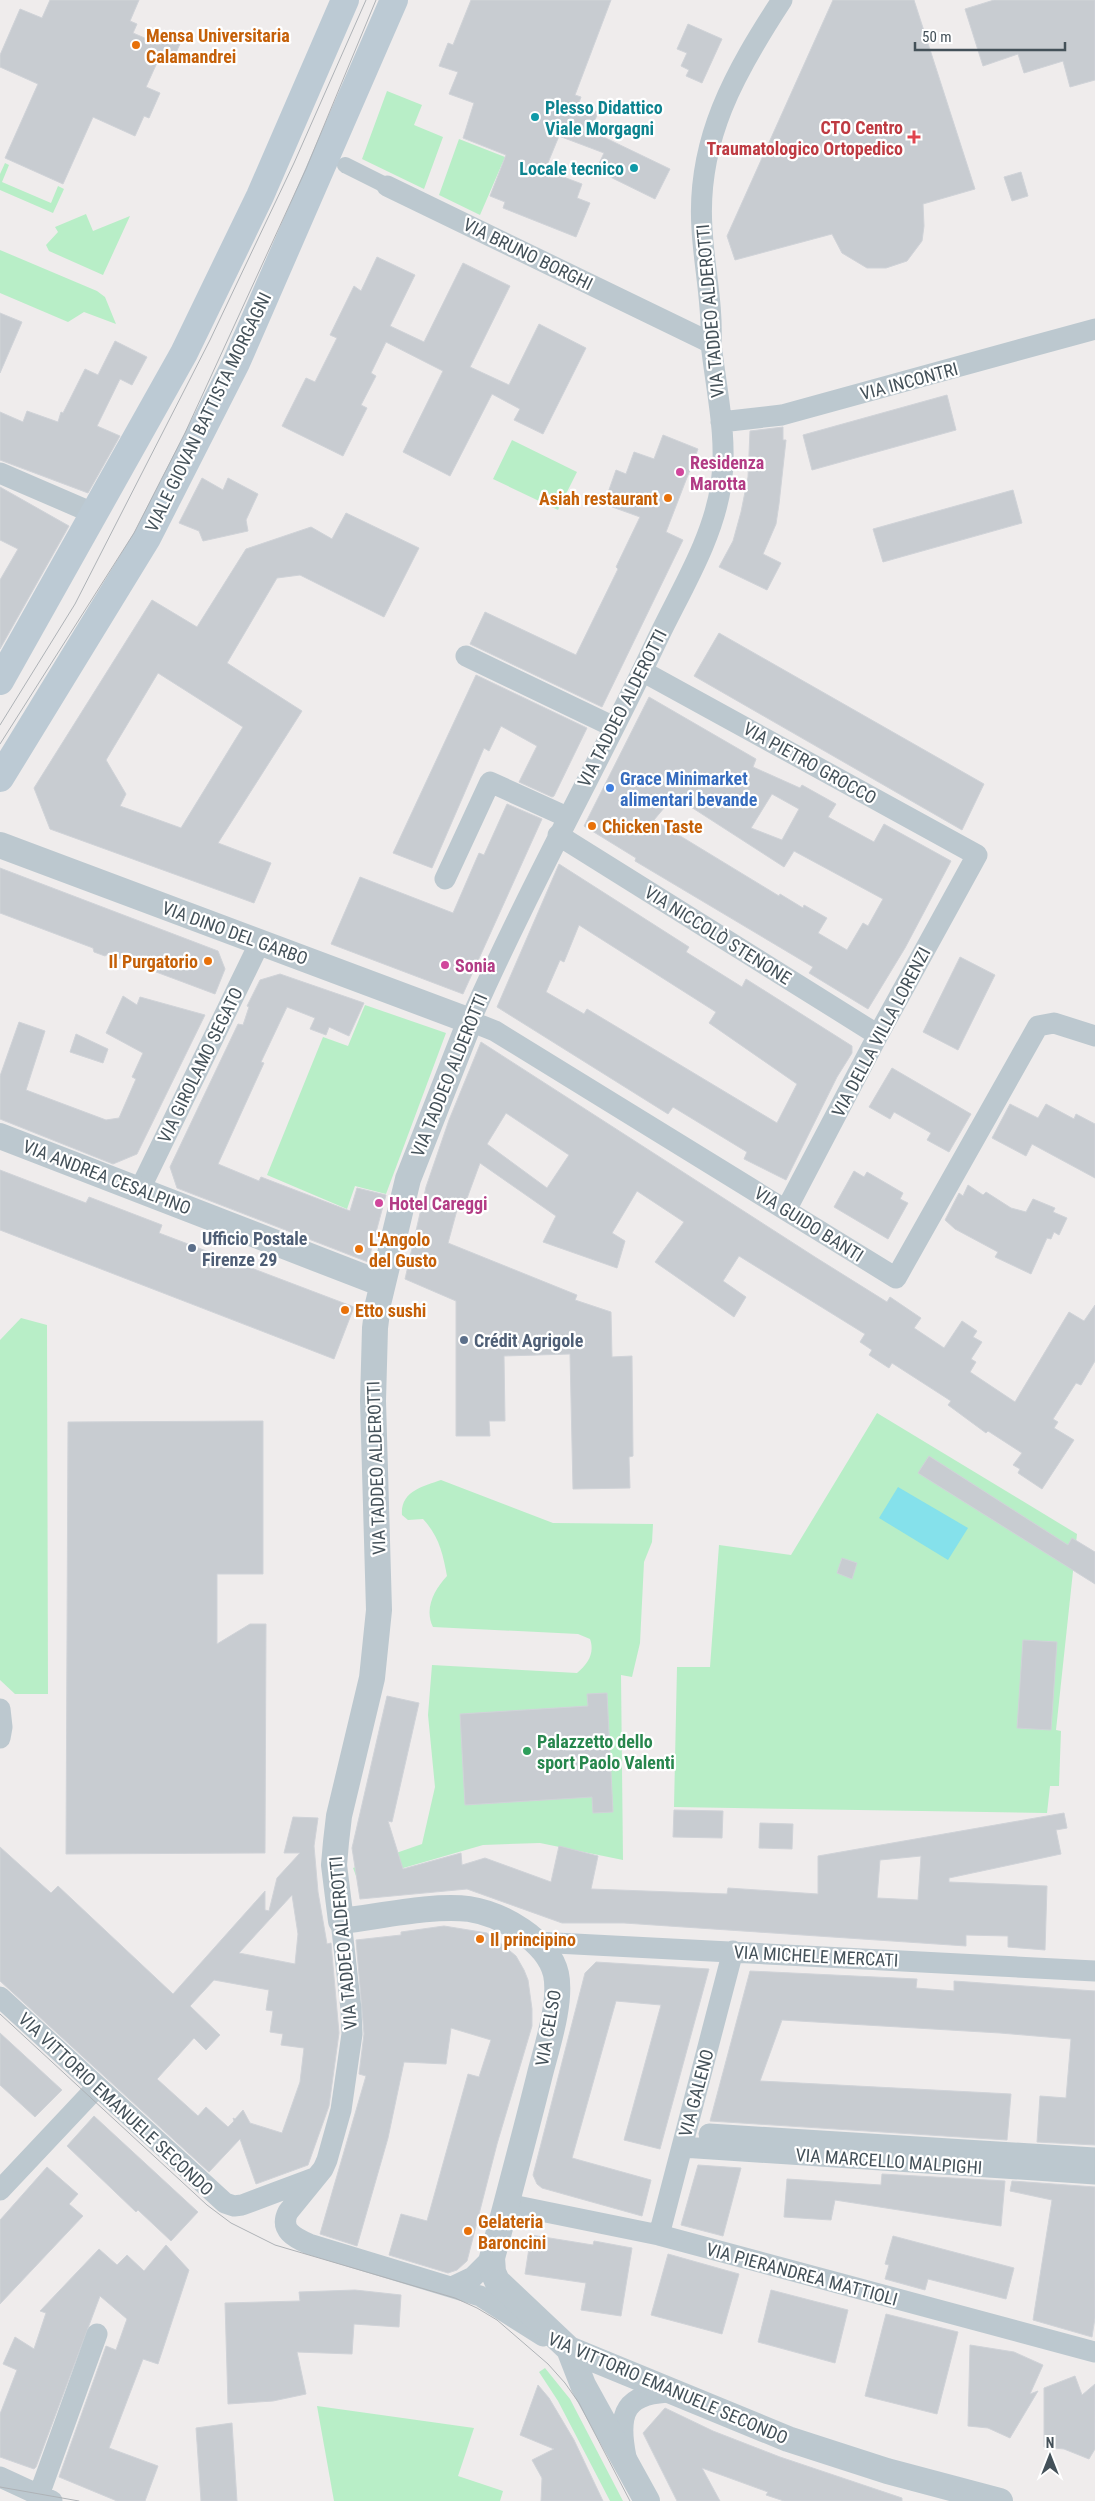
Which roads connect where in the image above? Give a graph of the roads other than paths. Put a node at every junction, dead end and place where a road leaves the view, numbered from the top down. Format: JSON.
{"nodes":[{"id":1,"x":345,"y":0,"type":"edge"},
{"id":2,"x":394,"y":0,"type":"edge"},
{"id":3,"x":782,"y":0,"type":"edge"},
{"id":4,"x":345,"y":165,"type":"dead end"},
{"id":5,"x":387,"y":186,"type":"joint"},
{"id":6,"x":1095,"y":329,"type":"edge"},
{"id":7,"x":711,"y":343,"type":"junction"},
{"id":8,"x":721,"y":422,"type":"junction"},
{"id":9,"x":0,"y":473,"type":"edge"},
{"id":10,"x":95,"y":514,"type":"junction"},
{"id":11,"x":466,"y":656,"type":"dead end"},
{"id":12,"x":642,"y":670,"type":"junction"},
{"id":13,"x":0,"y":681,"type":"edge"},
{"id":14,"x":614,"y":727,"type":"junction"},
{"id":15,"x":0,"y":778,"type":"edge"},
{"id":16,"x":563,"y":826,"type":"junction"},
{"id":17,"x":0,"y":845,"type":"edge"},
{"id":18,"x":977,"y":855,"type":"joint"},
{"id":19,"x":445,"y":880,"type":"dead end"},
{"id":20,"x":260,"y":942,"type":"junction"},
{"id":21,"x":470,"y":1021,"type":"junction"},
{"id":22,"x":878,"y":1035,"type":"junction"},
{"id":23,"x":1095,"y":1036,"type":"edge"},
{"id":24,"x":0,"y":1136,"type":"edge"},
{"id":25,"x":140,"y":1189,"type":"junction"},
{"id":26,"x":786,"y":1210,"type":"junction"},
{"id":27,"x":382,"y":1284,"type":"junction"},
{"id":28,"x":0,"y":1709,"type":"edge"},
{"id":29,"x":1,"y":1736,"type":"edge"},
{"id":30,"x":341,"y":1921,"type":"junction"},
{"id":31,"x":536,"y":1942,"type":"junction"},
{"id":32,"x":733,"y":1951,"type":"junction"},
{"id":33,"x":1095,"y":1972,"type":"edge"},
{"id":34,"x":0,"y":1997,"type":"edge"},
{"id":35,"x":97,"y":2087,"type":"junction"},
{"id":36,"x":684,"y":2140,"type":"junction"},
{"id":37,"x":1095,"y":2158,"type":"edge"},
{"id":38,"x":1095,"y":2174,"type":"edge"},
{"id":39,"x":317,"y":2177,"type":"junction"},
{"id":40,"x":0,"y":2190,"type":"edge"},
{"id":41,"x":507,"y":2204,"type":"junction"},
{"id":42,"x":289,"y":2233,"type":"joint"},
{"id":43,"x":659,"y":2236,"type":"junction"},
{"id":44,"x":492,"y":2258,"type":"junction"},
{"id":45,"x":452,"y":2287,"type":"junction"},
{"id":46,"x":97,"y":2334,"type":"dead end"},
{"id":47,"x":567,"y":2348,"type":"junction"},
{"id":48,"x":1095,"y":2352,"type":"edge"},
{"id":49,"x":673,"y":2392,"type":"junction"},
{"id":50,"x":629,"y":2467,"type":"junction"},
{"id":51,"x":0,"y":2477,"type":"edge"},
{"id":52,"x":46,"y":2498,"type":"edge"},
{"id":53,"x":646,"y":2501,"type":"edge"},
{"id":54,"x":1000,"y":2501,"type":"edge"}],
"edges":[{"from":1,"to":10,"type":"main road"},
{"from":2,"to":15,"type":"main road","name":"VIALE GIOVAN BATTISTA MORGAGNI"},
{"from":3,"to":7,"type":"street","name":"VIA TADDEO ALDEROTTI"},
{"from":4,"to":5,"type":"street","name":"VIA BRUNO BORGHI"},
{"from":5,"to":7,"type":"street","name":"VIA BRUNO BORGHI"},
{"from":6,"to":8,"type":"street","name":"VIA INCONTRI"},
{"from":7,"to":8,"type":"street","name":"VIA TADDEO ALDEROTTI"},
{"from":8,"to":12,"type":"street","name":"VIA TADDEO ALDEROTTI"},
{"from":9,"to":10,"type":"street"},
{"from":10,"to":13,"type":"main road"},
{"from":11,"to":14,"type":"street"},
{"from":12,"to":14,"type":"street","name":"VIA TADDEO ALDEROTTI"},
{"from":12,"to":18,"type":"street","name":"VIA PIETRO GROCCO"},
{"from":14,"to":16,"type":"street","name":"VIA TADDEO ALDEROTTI"},
{"from":16,"to":19,"type":"street","name":"VIA NICCOLÒ STENONE"},
{"from":16,"to":21,"type":"street","name":"VIA TADDEO ALDEROTTI"},
{"from":16,"to":22,"type":"street","name":"VIA NICCOLÒ STENONE"},
{"from":17,"to":20,"type":"street","name":"VIA DINO DEL GARBO"},
{"from":18,"to":22,"type":"street","name":"VIA DELLA VILLA LORENZI"},
{"from":20,"to":21,"type":"street","name":"VIA DINO DEL GARBO"},
{"from":20,"to":25,"type":"street","name":"VIA GIROLAMO SEGATO"},
{"from":21,"to":26,"type":"street","name":"VIA GUIDO BANTI"},
{"from":21,"to":27,"type":"street","name":"VIA TADDEO ALDEROTTI"},
{"from":22,"to":26,"type":"street","name":"VIA DELLA VILLA LORENZI"},
{"from":23,"to":26,"type":"street","name":"VIA GUIDO BANTI"},
{"from":24,"to":25,"type":"street","name":"VIA ANDREA CESALPINO"},
{"from":25,"to":27,"type":"street","name":"VIA ANDREA CESALPINO"},
{"from":27,"to":30,"type":"street","name":"VIA TADDEO ALDEROTTI"},
{"from":28,"to":29,"type":"street"},
{"from":30,"to":31,"type":"street","name":"VIA CELSO"},
{"from":30,"to":39,"type":"street","name":"VIA TADDEO ALDEROTTI"},
{"from":31,"to":32,"type":"street","name":"VIA MICHELE MERCATI"},
{"from":31,"to":41,"type":"street","name":"VIA CELSO"},
{"from":32,"to":33,"type":"street","name":"VIA MICHELE MERCATI"},
{"from":32,"to":36,"type":"street","name":"VIA GALENO"},
{"from":34,"to":35,"type":"street","name":"VIA VITTORIO EMANUELE SECONDO"},
{"from":35,"to":39,"type":"street","name":"VIA VITTORIO EMANUELE SECONDO"},
{"from":35,"to":40,"type":"street"},
{"from":36,"to":37,"type":"street","name":"VIA MARCELLO MALPIGHI"},
{"from":36,"to":38,"type":"street","name":"VIA MARCELLO MALPIGHI"},
{"from":36,"to":43,"type":"street","name":"VIA GALENO"},
{"from":39,"to":42,"type":"street","name":"VIA TADDEO ALDEROTTI"},
{"from":41,"to":43,"type":"street","name":"VIA PIERANDREA MATTIOLI"},
{"from":41,"to":44,"type":"street","name":"VIA CELSO"},
{"from":42,"to":45,"type":"street","name":"VIA VITTORIO EMANUELE SECONDO"},
{"from":43,"to":48,"type":"street","name":"VIA PIERANDREA MATTIOLI"},
{"from":44,"to":45,"type":"street","name":"VIA CELSO"},
{"from":44,"to":47,"type":"street"},
{"from":45,"to":47,"type":"street","name":"VIA VITTORIO EMANUELE SECONDO"},
{"from":46,"to":52,"type":"street"},
{"from":47,"to":49,"type":"street","name":"VIA VITTORIO EMANUELE SECONDO"},
{"from":47,"to":50,"type":"street"},
{"from":49,"to":50,"type":"street"},
{"from":49,"to":54,"type":"street","name":"VIA VITTORIO EMANUELE SECONDO"},
{"from":50,"to":53,"type":"street"},
{"from":51,"to":52,"type":"street"}]}
